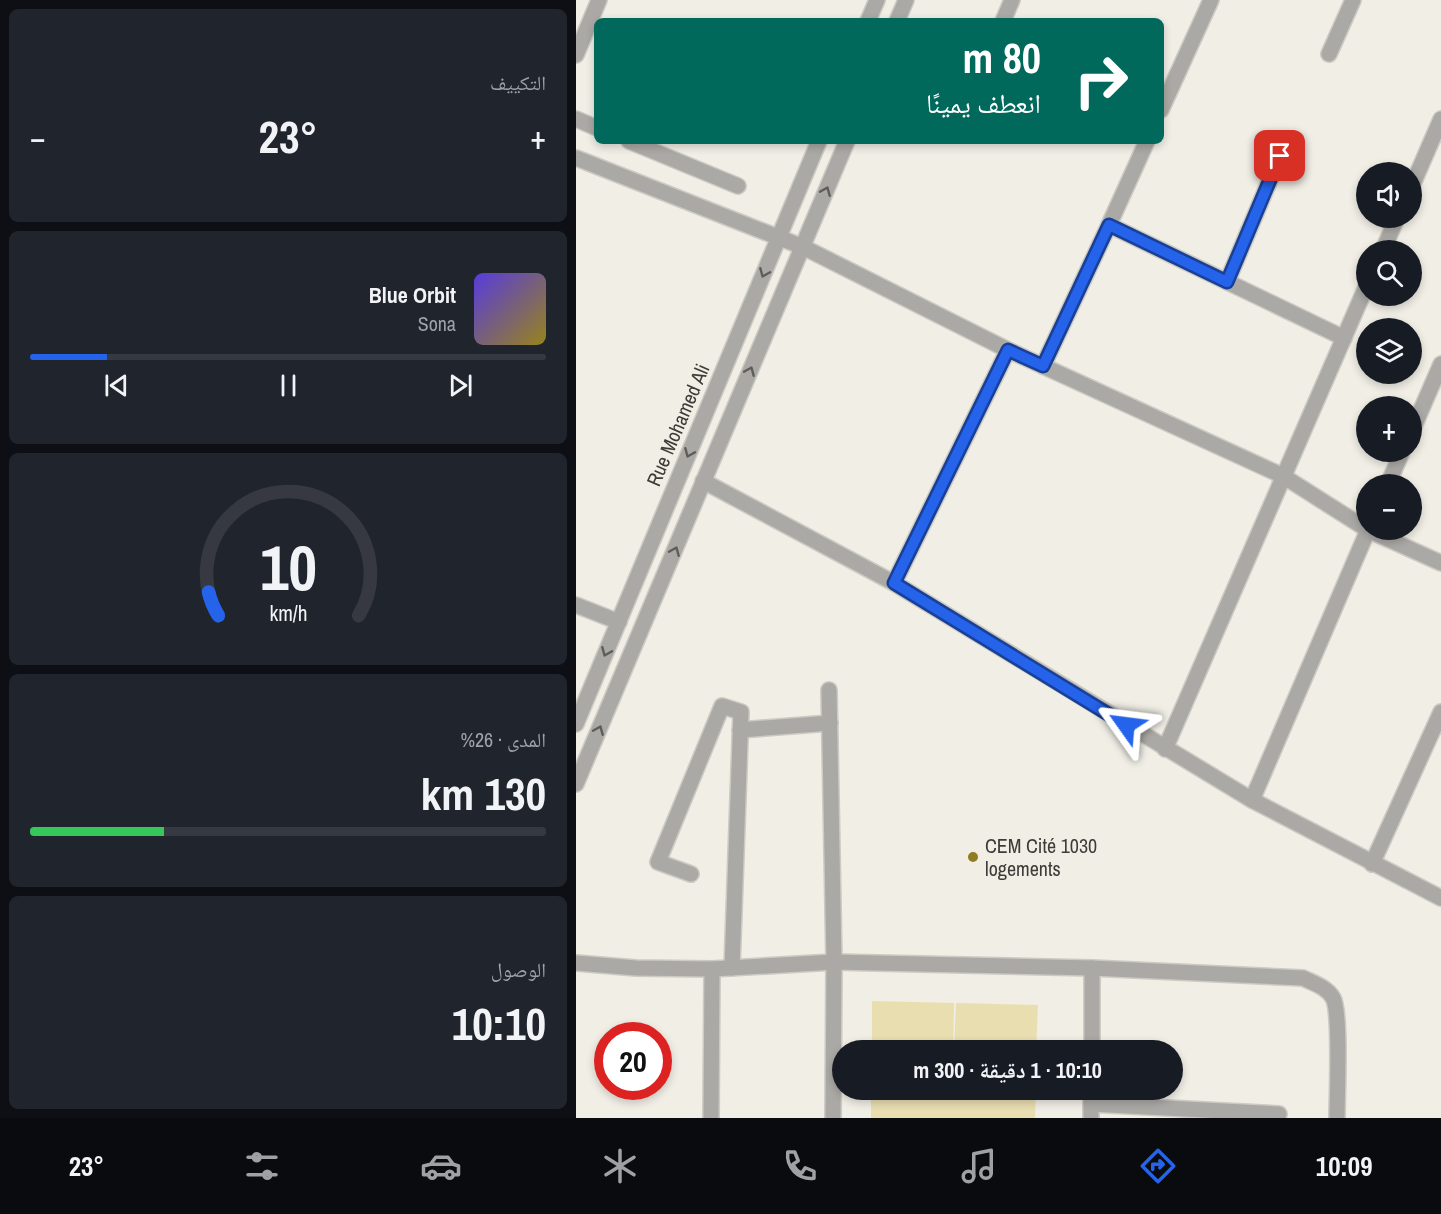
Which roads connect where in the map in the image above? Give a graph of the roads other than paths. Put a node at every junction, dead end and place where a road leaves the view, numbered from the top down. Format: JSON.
{"nodes":[{"id":1,"x":599,"y":0,"type":"edge"},
{"id":2,"x":877,"y":0,"type":"edge"},
{"id":3,"x":906,"y":0,"type":"edge"},
{"id":4,"x":1012,"y":0,"type":"edge"},
{"id":5,"x":1211,"y":0,"type":"edge"},
{"id":6,"x":1353,"y":0,"type":"edge"},
{"id":7,"x":869,"y":18,"type":"edge"},
{"id":8,"x":898,"y":18,"type":"edge"},
{"id":9,"x":1004,"y":18,"type":"edge"},
{"id":10,"x":1329,"y":54,"type":"dead end"},
{"id":11,"x":576,"y":55,"type":"edge"},
{"id":12,"x":1164,"y":103,"type":"edge"},
{"id":13,"x":576,"y":119,"type":"edge"},
{"id":14,"x":1441,"y":119,"type":"edge"},
{"id":15,"x":594,"y":127,"type":"edge"},
{"id":16,"x":636,"y":144,"type":"edge"},
{"id":17,"x":818,"y":144,"type":"edge"},
{"id":18,"x":846,"y":144,"type":"edge"},
{"id":19,"x":1146,"y":144,"type":"edge"},
{"id":20,"x":1280,"y":156,"type":"dead end"},
{"id":21,"x":576,"y":158,"type":"edge"},
{"id":22,"x":1422,"y":163,"type":"edge"},
{"id":23,"x":738,"y":186,"type":"dead end"},
{"id":24,"x":1109,"y":225,"type":"junction"},
{"id":25,"x":779,"y":237,"type":"junction"},
{"id":26,"x":803,"y":247,"type":"junction"},
{"id":27,"x":1227,"y":282,"type":"junction"},
{"id":28,"x":1358,"y":306,"type":"edge"},
{"id":29,"x":1344,"y":338,"type":"junction"},
{"id":30,"x":1008,"y":350,"type":"junction"},
{"id":31,"x":1441,"y":364,"type":"edge"},
{"id":32,"x":1043,"y":366,"type":"junction"},
{"id":33,"x":1422,"y":408,"type":"edge"},
{"id":34,"x":1283,"y":476,"type":"junction"},
{"id":35,"x":703,"y":482,"type":"junction"},
{"id":36,"x":1356,"y":522,"type":"edge"},
{"id":37,"x":1364,"y":540,"type":"edge"},
{"id":38,"x":1390,"y":540,"type":"edge"},
{"id":39,"x":1441,"y":563,"type":"edge"},
{"id":40,"x":894,"y":583,"type":"junction"},
{"id":41,"x":576,"y":605,"type":"edge"},
{"id":42,"x":618,"y":622,"type":"junction"},
{"id":43,"x":829,"y":690,"type":"dead end"},
{"id":44,"x":1441,"y":712,"type":"edge"},
{"id":45,"x":830,"y":723,"type":"junction"},
{"id":46,"x":576,"y":724,"type":"edge"},
{"id":47,"x":740,"y":730,"type":"junction"},
{"id":48,"x":1165,"y":749,"type":"junction"},
{"id":49,"x":576,"y":784,"type":"edge"},
{"id":50,"x":1252,"y":800,"type":"junction"},
{"id":51,"x":1372,"y":864,"type":"junction"},
{"id":52,"x":692,"y":874,"type":"dead end"},
{"id":53,"x":1441,"y":898,"type":"edge"},
{"id":54,"x":834,"y":962,"type":"junction"},
{"id":55,"x":576,"y":963,"type":"edge"},
{"id":56,"x":732,"y":968,"type":"junction"},
{"id":57,"x":1092,"y":968,"type":"junction"},
{"id":58,"x":712,"y":969,"type":"junction"},
{"id":59,"x":1092,"y":1040,"type":"edge"},
{"id":60,"x":1091,"y":1104,"type":"edge"},
{"id":61,"x":1279,"y":1114,"type":"dead end"},
{"id":62,"x":1214,"y":1115,"type":"edge"},
{"id":63,"x":711,"y":1118,"type":"edge"},
{"id":64,"x":833,"y":1118,"type":"edge"},
{"id":65,"x":1337,"y":1118,"type":"edge"}],
"edges":[{"from":1,"to":11,"type":"street"},
{"from":2,"to":7,"type":"street"},
{"from":3,"to":8,"type":"street"},
{"from":4,"to":9,"type":"street"},
{"from":5,"to":12,"type":"street"},
{"from":6,"to":10,"type":"street"},
{"from":13,"to":15,"type":"street"},
{"from":14,"to":22,"type":"street"},
{"from":16,"to":23,"type":"street"},
{"from":17,"to":25,"type":"street","name":"Rue Mohamed Ali"},
{"from":26,"to":18,"type":"street","one_way":true},
{"from":19,"to":24,"type":"street"},
{"from":20,"to":27,"type":"street"},
{"from":21,"to":25,"type":"street"},
{"from":24,"to":27,"type":"street"},
{"from":24,"to":32,"type":"street"},
{"from":25,"to":26,"type":"street"},
{"from":25,"to":42,"type":"street","name":"Rue Mohamed Ali","one_way":true},
{"from":26,"to":30,"type":"street"},
{"from":35,"to":26,"type":"street","one_way":true},
{"from":27,"to":29,"type":"street"},
{"from":28,"to":29,"type":"street"},
{"from":29,"to":34,"type":"street"},
{"from":30,"to":32,"type":"street"},
{"from":30,"to":40,"type":"street"},
{"from":31,"to":33,"type":"street"},
{"from":32,"to":34,"type":"street"},
{"from":34,"to":36,"type":"street"},
{"from":34,"to":48,"type":"street"},
{"from":35,"to":40,"type":"street"},
{"from":49,"to":35,"type":"street","one_way":true},
{"from":37,"to":50,"type":"street"},
{"from":38,"to":39,"type":"street"},
{"from":40,"to":48,"type":"street"},
{"from":41,"to":42,"type":"street"},
{"from":42,"to":46,"type":"street","name":"Rue Mohamed Ali","one_way":true},
{"from":43,"to":45,"type":"street"},
{"from":44,"to":51,"type":"street"},
{"from":45,"to":47,"type":"street"},
{"from":45,"to":54,"type":"street"},
{"from":47,"to":52,"type":"street"},
{"from":47,"to":56,"type":"street"},
{"from":48,"to":50,"type":"street"},
{"from":50,"to":51,"type":"street"},
{"from":51,"to":53,"type":"street"},
{"from":54,"to":56,"type":"street"},
{"from":54,"to":57,"type":"street"},
{"from":54,"to":64,"type":"street"},
{"from":55,"to":58,"type":"street"},
{"from":56,"to":58,"type":"street"},
{"from":57,"to":59,"type":"street"},
{"from":57,"to":65,"type":"street"},
{"from":58,"to":63,"type":"street"},
{"from":60,"to":62,"type":"street"},
{"from":61,"to":62,"type":"street"}]}
